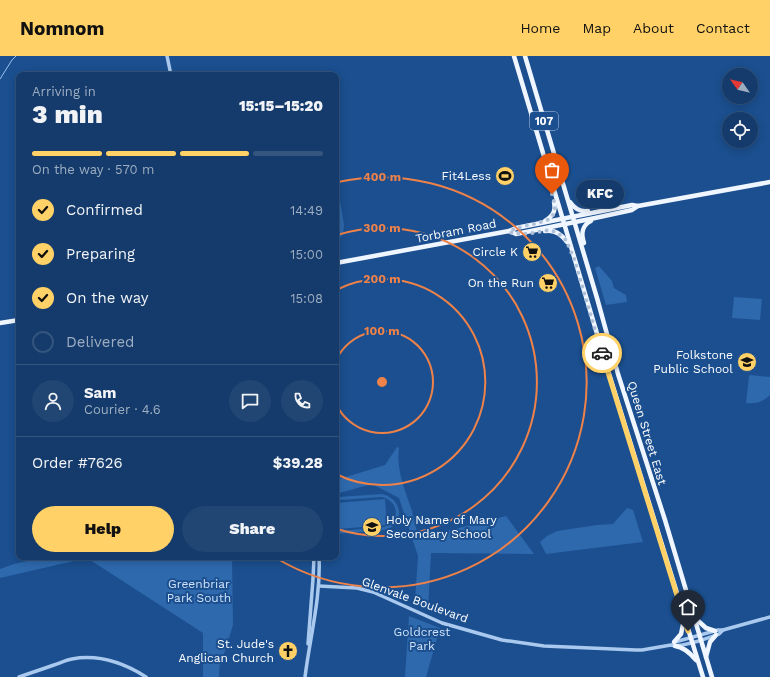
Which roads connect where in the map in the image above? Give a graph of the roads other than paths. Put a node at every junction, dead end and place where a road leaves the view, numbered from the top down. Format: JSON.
{"nodes":[{"id":1,"x":167,"y":56,"type":"edge"},
{"id":2,"x":514,"y":56,"type":"edge"},
{"id":3,"x":525,"y":56,"type":"edge"},
{"id":4,"x":170,"y":72,"type":"edge"},
{"id":5,"x":551,"y":182,"type":"junction"},
{"id":6,"x":770,"y":182,"type":"edge"},
{"id":7,"x":563,"y":186,"type":"junction"},
{"id":8,"x":638,"y":206,"type":"junction"},
{"id":9,"x":619,"y":208,"type":"junction"},
{"id":10,"x":610,"y":215,"type":"junction"},
{"id":11,"x":573,"y":216,"type":"junction"},
{"id":12,"x":562,"y":218,"type":"junction"},
{"id":13,"x":574,"y":223,"type":"junction"},
{"id":14,"x":534,"y":224,"type":"junction"},
{"id":15,"x":564,"y":225,"type":"junction"},
{"id":16,"x":509,"y":232,"type":"junction"},
{"id":17,"x":522,"y":233,"type":"junction"},
{"id":18,"x":573,"y":255,"type":"junction"},
{"id":19,"x":339,"y":262,"type":"edge"},
{"id":20,"x":588,"y":269,"type":"junction"},
{"id":21,"x":16,"y":320,"type":"edge"},
{"id":22,"x":0,"y":323,"type":"edge"},
{"id":23,"x":314,"y":560,"type":"edge"},
{"id":24,"x":318,"y":560,"type":"edge"},
{"id":25,"x":319,"y":586,"type":"junction"},
{"id":26,"x":693,"y":616,"type":"junction"},
{"id":27,"x":770,"y":617,"type":"edge"},
{"id":28,"x":685,"y":618,"type":"junction"},
{"id":29,"x":716,"y":633,"type":"junction"},
{"id":30,"x":700,"y":638,"type":"junction"},
{"id":31,"x":691,"y":640,"type":"junction"},
{"id":32,"x":673,"y":644,"type":"junction"},
{"id":33,"x":307,"y":657,"type":"junction"},
{"id":34,"x":706,"y":657,"type":"junction"},
{"id":35,"x":699,"y":664,"type":"junction"},
{"id":36,"x":19,"y":677,"type":"edge"},
{"id":37,"x":146,"y":677,"type":"edge"},
{"id":38,"x":305,"y":677,"type":"edge"},
{"id":39,"x":703,"y":677,"type":"edge"},
{"id":40,"x":712,"y":677,"type":"edge"}],
"edges":[{"from":1,"to":4,"type":"street"},
{"from":2,"to":5,"type":"main road","name":"Queen Street East","number":"107"},
{"from":3,"to":7,"type":"main road","name":"Queen Street East","number":"107"},
{"from":5,"to":12,"type":"main road","name":"Queen Street East","number":"107"},
{"from":5,"to":14,"type":"main road"},
{"from":6,"to":8,"type":"main road","name":"Torbram Road"},
{"from":7,"to":9,"type":"main road"},
{"from":7,"to":11,"type":"main road","name":"Queen Street East","number":"107"},
{"from":8,"to":9,"type":"main road","name":"Torbram Road"},
{"from":8,"to":10,"type":"main road","name":"Torbram Road"},
{"from":9,"to":11,"type":"main road","name":"Torbram Road"},
{"from":10,"to":13,"type":"main road","name":"Torbram Road"},
{"from":10,"to":20,"type":"main road"},
{"from":11,"to":12,"type":"main road","name":"Torbram Road"},
{"from":11,"to":13,"type":"main road","name":"Queen Street East","number":"107"},
{"from":12,"to":14,"type":"main road","name":"Torbram Road"},
{"from":12,"to":15,"type":"main road","name":"Queen Street East","number":"107"},
{"from":13,"to":15,"type":"main road","name":"Torbram Road"},
{"from":13,"to":20,"type":"main road","name":"Queen Street East","number":"107"},
{"from":14,"to":16,"type":"main road","name":"Torbram Road"},
{"from":15,"to":17,"type":"main road","name":"Torbram Road"},
{"from":15,"to":18,"type":"main road","name":"Queen Street East","number":"107"},
{"from":16,"to":17,"type":"main road","name":"Torbram Road"},
{"from":16,"to":19,"type":"main road","name":"Torbram Road"},
{"from":17,"to":18,"type":"main road"},
{"from":18,"to":28,"type":"main road","name":"Queen Street East","number":"107"},
{"from":20,"to":26,"type":"main road","name":"Queen Street East","number":"107"},
{"from":21,"to":22,"type":"main road"},
{"from":23,"to":33,"type":"street"},
{"from":24,"to":25,"type":"street"},
{"from":25,"to":32,"type":"street","name":"Glenvale Boulevard"},
{"from":25,"to":33,"type":"street"},
{"from":26,"to":29,"type":"main road"},
{"from":26,"to":30,"type":"main road","name":"Queen Street East","number":"107"},
{"from":27,"to":29,"type":"street","name":"Glenvale Boulevard"},
{"from":28,"to":31,"type":"main road","name":"Queen Street East","number":"107"},
{"from":28,"to":32,"type":"main road"},
{"from":29,"to":30,"type":"street","name":"Glenvale Boulevard"},
{"from":29,"to":34,"type":"main road"},
{"from":30,"to":31,"type":"street","name":"Glenvale Boulevard"},
{"from":30,"to":34,"type":"main road","name":"Queen Street East","number":"107"},
{"from":31,"to":32,"type":"street","name":"Glenvale Boulevard"},
{"from":31,"to":35,"type":"main road","name":"Queen Street East","number":"107"},
{"from":32,"to":35,"type":"main road"},
{"from":33,"to":38,"type":"street"},
{"from":34,"to":40,"type":"main road","name":"Queen Street East","number":"107"},
{"from":35,"to":39,"type":"main road","name":"Queen Street East","number":"107"},
{"from":36,"to":37,"type":"street"}]}
